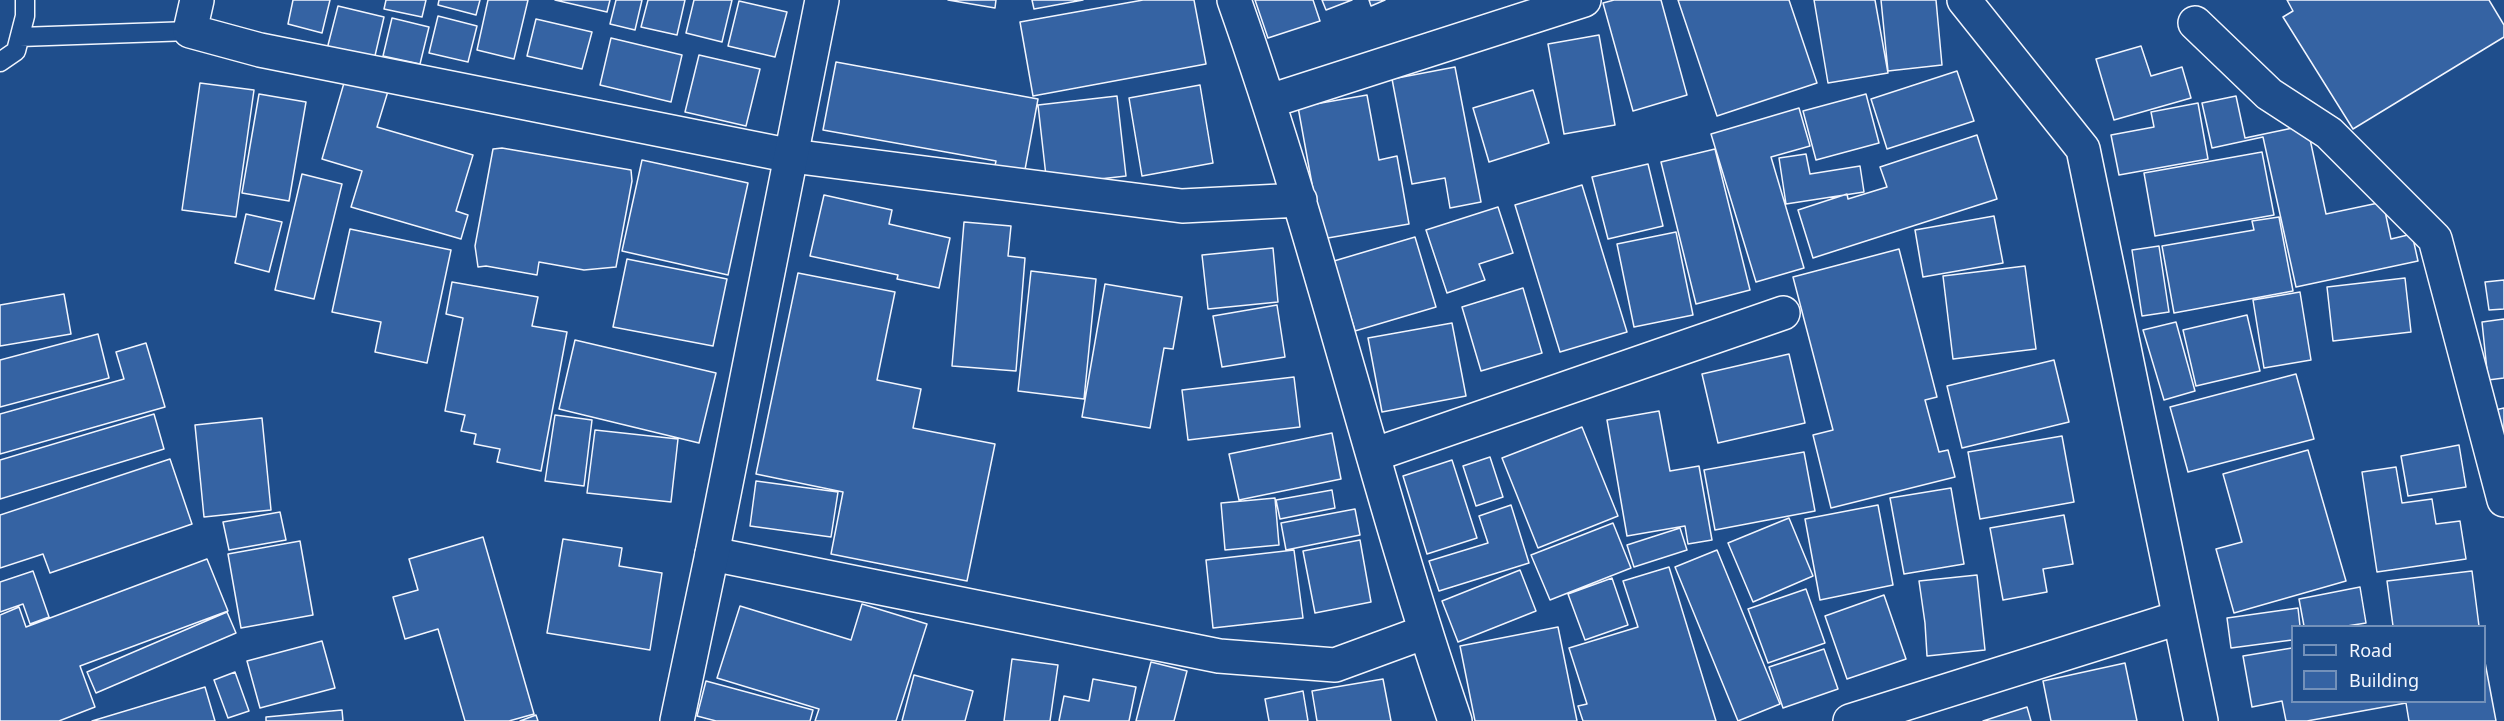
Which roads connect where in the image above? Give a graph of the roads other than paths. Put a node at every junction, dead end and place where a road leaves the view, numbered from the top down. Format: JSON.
{"nodes":[{"id":1,"x":25,"y":0,"type":"edge"},
{"id":2,"x":197,"y":0,"type":"edge"},
{"id":3,"x":822,"y":0,"type":"edge"},
{"id":4,"x":1234,"y":0,"type":"edge"},
{"id":5,"x":1584,"y":0,"type":"edge"},
{"id":6,"x":1964,"y":0,"type":"edge"},
{"id":7,"x":2195,"y":23,"type":"dead end"},
{"id":8,"x":190,"y":31,"type":"junction"},
{"id":9,"x":20,"y":37,"type":"junction"},
{"id":10,"x":0,"y":62,"type":"edge"},
{"id":11,"x":1270,"y":101,"type":"junction"},
{"id":12,"x":792,"y":156,"type":"junction"},
{"id":13,"x":1300,"y":200,"type":"junction"},
{"id":14,"x":1783,"y":313,"type":"dead end"},
{"id":15,"x":1373,"y":455,"type":"junction"},
{"id":16,"x":2504,"y":500,"type":"edge"},
{"id":17,"x":712,"y":554,"type":"junction"},
{"id":18,"x":2178,"y":618,"type":"junction"},
{"id":19,"x":1425,"y":632,"type":"junction"},
{"id":20,"x":677,"y":721,"type":"edge"},
{"id":21,"x":1455,"y":721,"type":"edge"},
{"id":22,"x":1850,"y":721,"type":"edge"},
{"id":23,"x":2201,"y":721,"type":"edge"}],
"edges":[{"from":1,"to":9,"type":"lane"},
{"from":2,"to":8,"type":"street"},
{"from":3,"to":12,"type":"street"},
{"from":4,"to":11,"type":"street"},
{"from":5,"to":11,"type":"street"},
{"from":6,"to":18,"type":"street"},
{"from":7,"to":16,"type":"street"},
{"from":8,"to":9,"type":"lane"},
{"from":8,"to":12,"type":"street"},
{"from":9,"to":10,"type":"lane"},
{"from":11,"to":13,"type":"street"},
{"from":12,"to":13,"type":"street"},
{"from":12,"to":17,"type":"street"},
{"from":13,"to":15,"type":"street"},
{"from":14,"to":15,"type":"street"},
{"from":15,"to":19,"type":"street"},
{"from":17,"to":19,"type":"street"},
{"from":17,"to":20,"type":"street"},
{"from":18,"to":22,"type":"street"},
{"from":18,"to":23,"type":"street"},
{"from":19,"to":21,"type":"street"}]}
